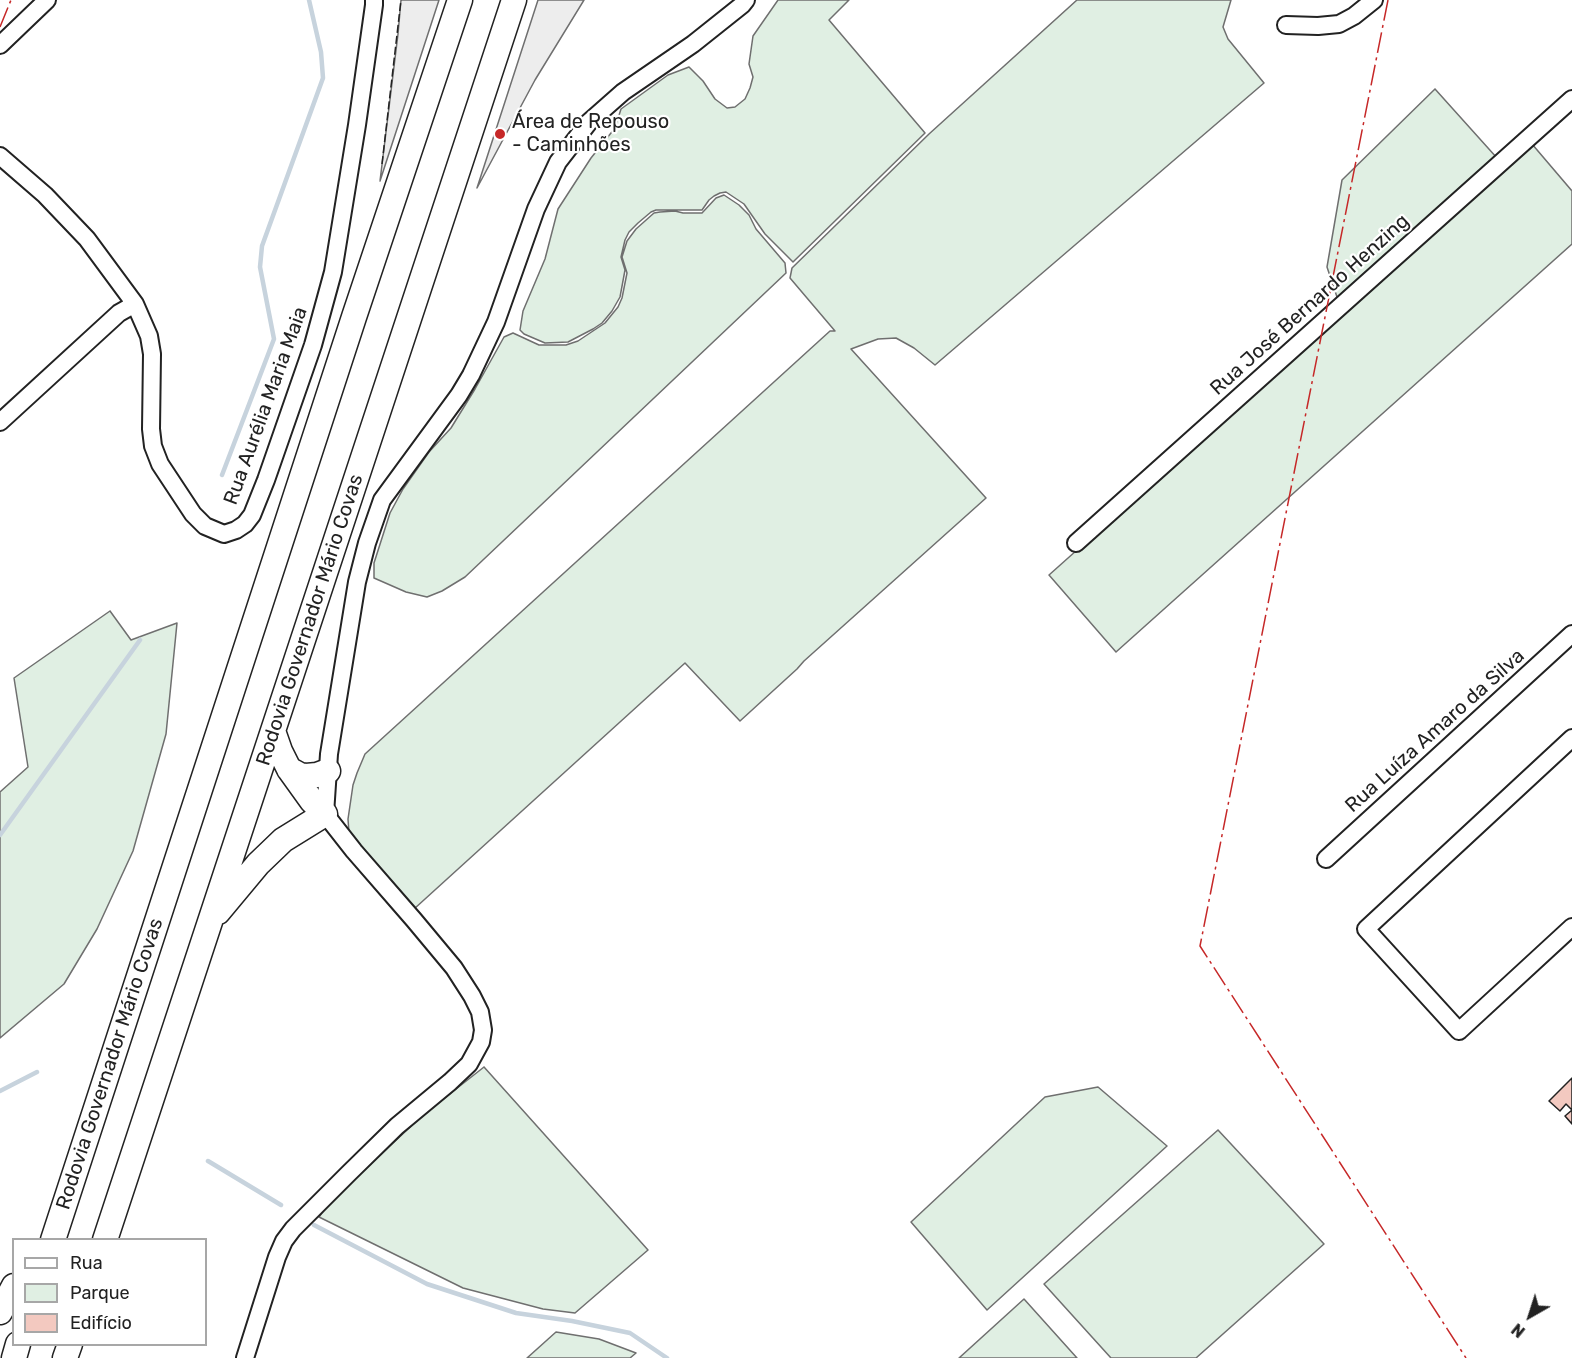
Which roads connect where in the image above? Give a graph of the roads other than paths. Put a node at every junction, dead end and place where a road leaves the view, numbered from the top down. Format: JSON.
{"nodes":[{"id":1,"x":47,"y":0,"type":"edge"},
{"id":2,"x":374,"y":0,"type":"edge"},
{"id":3,"x":460,"y":0,"type":"edge"},
{"id":4,"x":514,"y":0,"type":"edge"},
{"id":5,"x":746,"y":0,"type":"edge"},
{"id":6,"x":1374,"y":0,"type":"edge"},
{"id":7,"x":1286,"y":25,"type":"dead end"},
{"id":8,"x":0,"y":45,"type":"edge"},
{"id":9,"x":1572,"y":99,"type":"edge"},
{"id":10,"x":0,"y":156,"type":"edge"},
{"id":11,"x":135,"y":304,"type":"junction"},
{"id":12,"x":0,"y":422,"type":"edge"},
{"id":13,"x":1076,"y":543,"type":"dead end"},
{"id":14,"x":1572,"y":634,"type":"edge"},
{"id":15,"x":273,"y":731,"type":"junction"},
{"id":16,"x":1572,"y":738,"type":"edge"},
{"id":17,"x":289,"y":770,"type":"junction"},
{"id":18,"x":328,"y":771,"type":"junction"},
{"id":19,"x":325,"y":814,"type":"junction"},
{"id":20,"x":1326,"y":859,"type":"dead end"},
{"id":21,"x":210,"y":920,"type":"junction"},
{"id":22,"x":1572,"y":927,"type":"edge"},
{"id":23,"x":87,"y":1136,"type":"junction"},
{"id":24,"x":36,"y":1238,"type":"edge"},
{"id":25,"x":53,"y":1238,"type":"edge"},
{"id":26,"x":105,"y":1238,"type":"edge"},
{"id":27,"x":12,"y":1290,"type":"edge"},
{"id":28,"x":0,"y":1312,"type":"edge"},
{"id":29,"x":245,"y":1358,"type":"edge"}],
"edges":[{"from":1,"to":8,"type":"street"},
{"from":2,"to":11,"type":"street","name":"Rua Aurélia Maria Maia"},
{"from":3,"to":23,"type":"highway","name":"Rodovia Governador Mário Covas"},
{"from":4,"to":15,"type":"highway","name":"Rodovia Governador Mário Covas"},
{"from":5,"to":18,"type":"street"},
{"from":6,"to":7,"type":"street"},
{"from":9,"to":13,"type":"street","name":"Rua José Bernardo Henzing"},
{"from":10,"to":11,"type":"street","name":"Rua Aurélia Maria Maia"},
{"from":11,"to":12,"type":"street"},
{"from":14,"to":20,"type":"street","name":"Rua Luíza Amaro da Silva"},
{"from":15,"to":17,"type":"highway"},
{"from":15,"to":21,"type":"highway","name":"Rodovia Governador Mário Covas"},
{"from":16,"to":22,"type":"street"},
{"from":17,"to":18,"type":"highway"},
{"from":17,"to":19,"type":"highway"},
{"from":18,"to":19,"type":"street"},
{"from":19,"to":21,"type":"highway"},
{"from":19,"to":29,"type":"street"},
{"from":21,"to":26,"type":"highway","name":"Rodovia Governador Mário Covas"},
{"from":23,"to":24,"type":"highway"},
{"from":23,"to":25,"type":"highway","name":"Rodovia Governador Mário Covas"},
{"from":27,"to":28,"type":"highway"}]}
